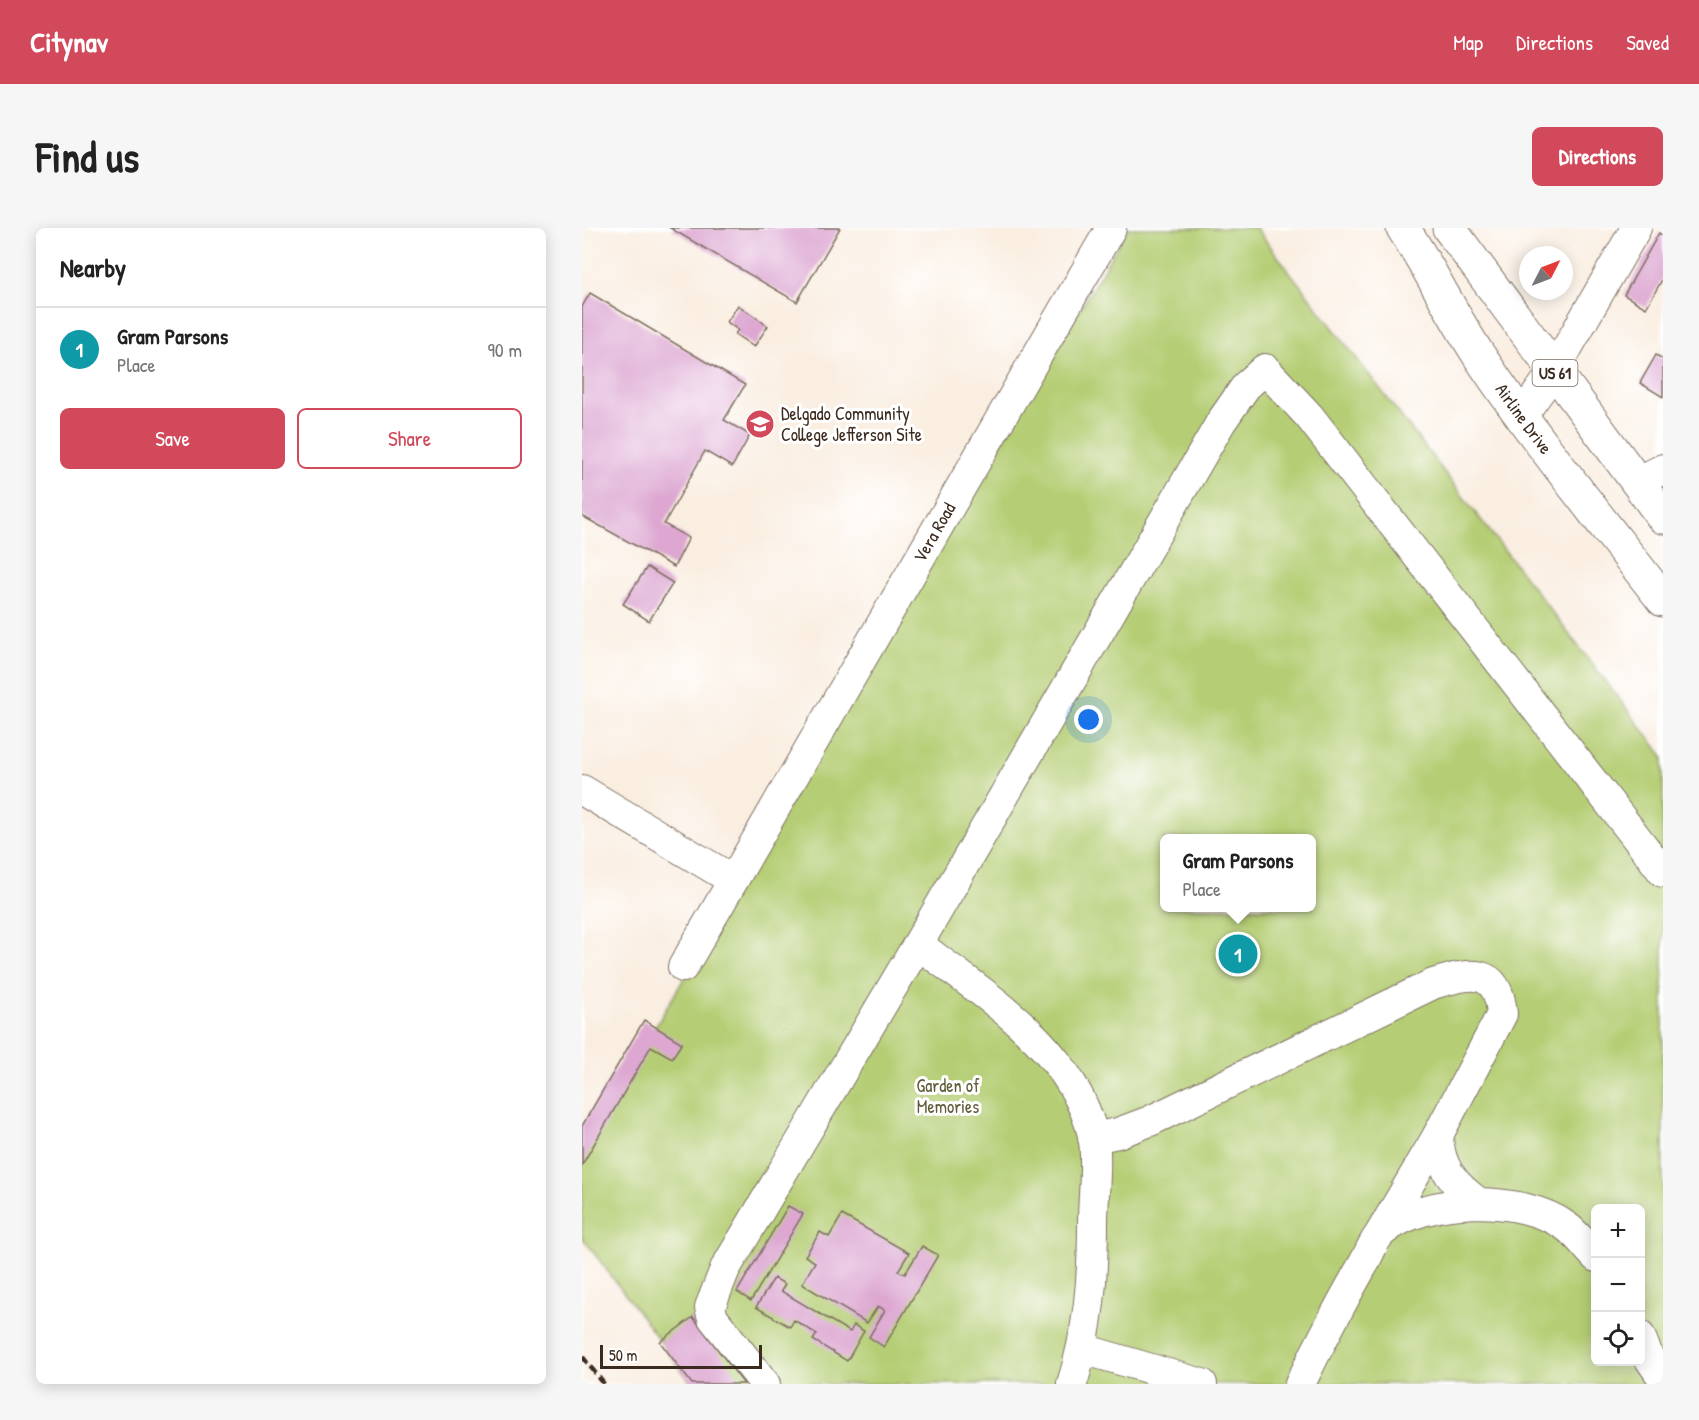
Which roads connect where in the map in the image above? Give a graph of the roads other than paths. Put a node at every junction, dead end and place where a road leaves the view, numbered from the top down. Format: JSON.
{"nodes":[{"id":1,"x":1111,"y":228,"type":"edge"},
{"id":2,"x":1403,"y":228,"type":"edge"},
{"id":3,"x":1449,"y":228,"type":"edge"},
{"id":4,"x":1636,"y":228,"type":"edge"},
{"id":5,"x":1554,"y":372,"type":"junction"},
{"id":6,"x":1521,"y":417,"type":"junction"},
{"id":7,"x":1650,"y":475,"type":"edge"},
{"id":8,"x":1663,"y":517,"type":"edge"},
{"id":9,"x":1663,"y":600,"type":"edge"},
{"id":10,"x":582,"y":790,"type":"edge"},
{"id":11,"x":1663,"y":872,"type":"edge"},
{"id":12,"x":733,"y":880,"type":"junction"},
{"id":13,"x":918,"y":944,"type":"junction"},
{"id":14,"x":683,"y":967,"type":"dead end"},
{"id":15,"x":1438,"y":1135,"type":"junction"},
{"id":16,"x":1093,"y":1137,"type":"junction"},
{"id":17,"x":1479,"y":1203,"type":"junction"},
{"id":18,"x":1381,"y":1232,"type":"junction"},
{"id":19,"x":1591,"y":1252,"type":"edge"},
{"id":20,"x":1645,"y":1347,"type":"edge"},
{"id":21,"x":1083,"y":1349,"type":"junction"},
{"id":22,"x":1663,"y":1378,"type":"edge"},
{"id":23,"x":765,"y":1384,"type":"edge"},
{"id":24,"x":1072,"y":1384,"type":"edge"},
{"id":25,"x":1202,"y":1384,"type":"edge"},
{"id":26,"x":1300,"y":1384,"type":"edge"}],
"edges":[{"from":1,"to":12,"type":"street","name":"Vera Road"},
{"from":2,"to":6,"type":"highway","name":"Airline Drive"},
{"from":3,"to":5,"type":"highway","number":"US 61"},
{"from":4,"to":5,"type":"street"},
{"from":5,"to":6,"type":"street"},
{"from":5,"to":7,"type":"highway","number":"US 61"},
{"from":6,"to":9,"type":"highway","name":"Airline Drive"},
{"from":7,"to":8,"type":"highway","number":"US 61"},
{"from":10,"to":12,"type":"street"},
{"from":11,"to":13,"type":"street"},
{"from":12,"to":14,"type":"street","name":"Vera Road"},
{"from":13,"to":16,"type":"street"},
{"from":13,"to":23,"type":"street"},
{"from":15,"to":16,"type":"street"},
{"from":15,"to":17,"type":"street"},
{"from":15,"to":18,"type":"street"},
{"from":16,"to":21,"type":"street"},
{"from":17,"to":18,"type":"street"},
{"from":17,"to":19,"type":"street"},
{"from":18,"to":26,"type":"street"},
{"from":20,"to":22,"type":"street"},
{"from":21,"to":24,"type":"street"},
{"from":21,"to":25,"type":"street"}]}
